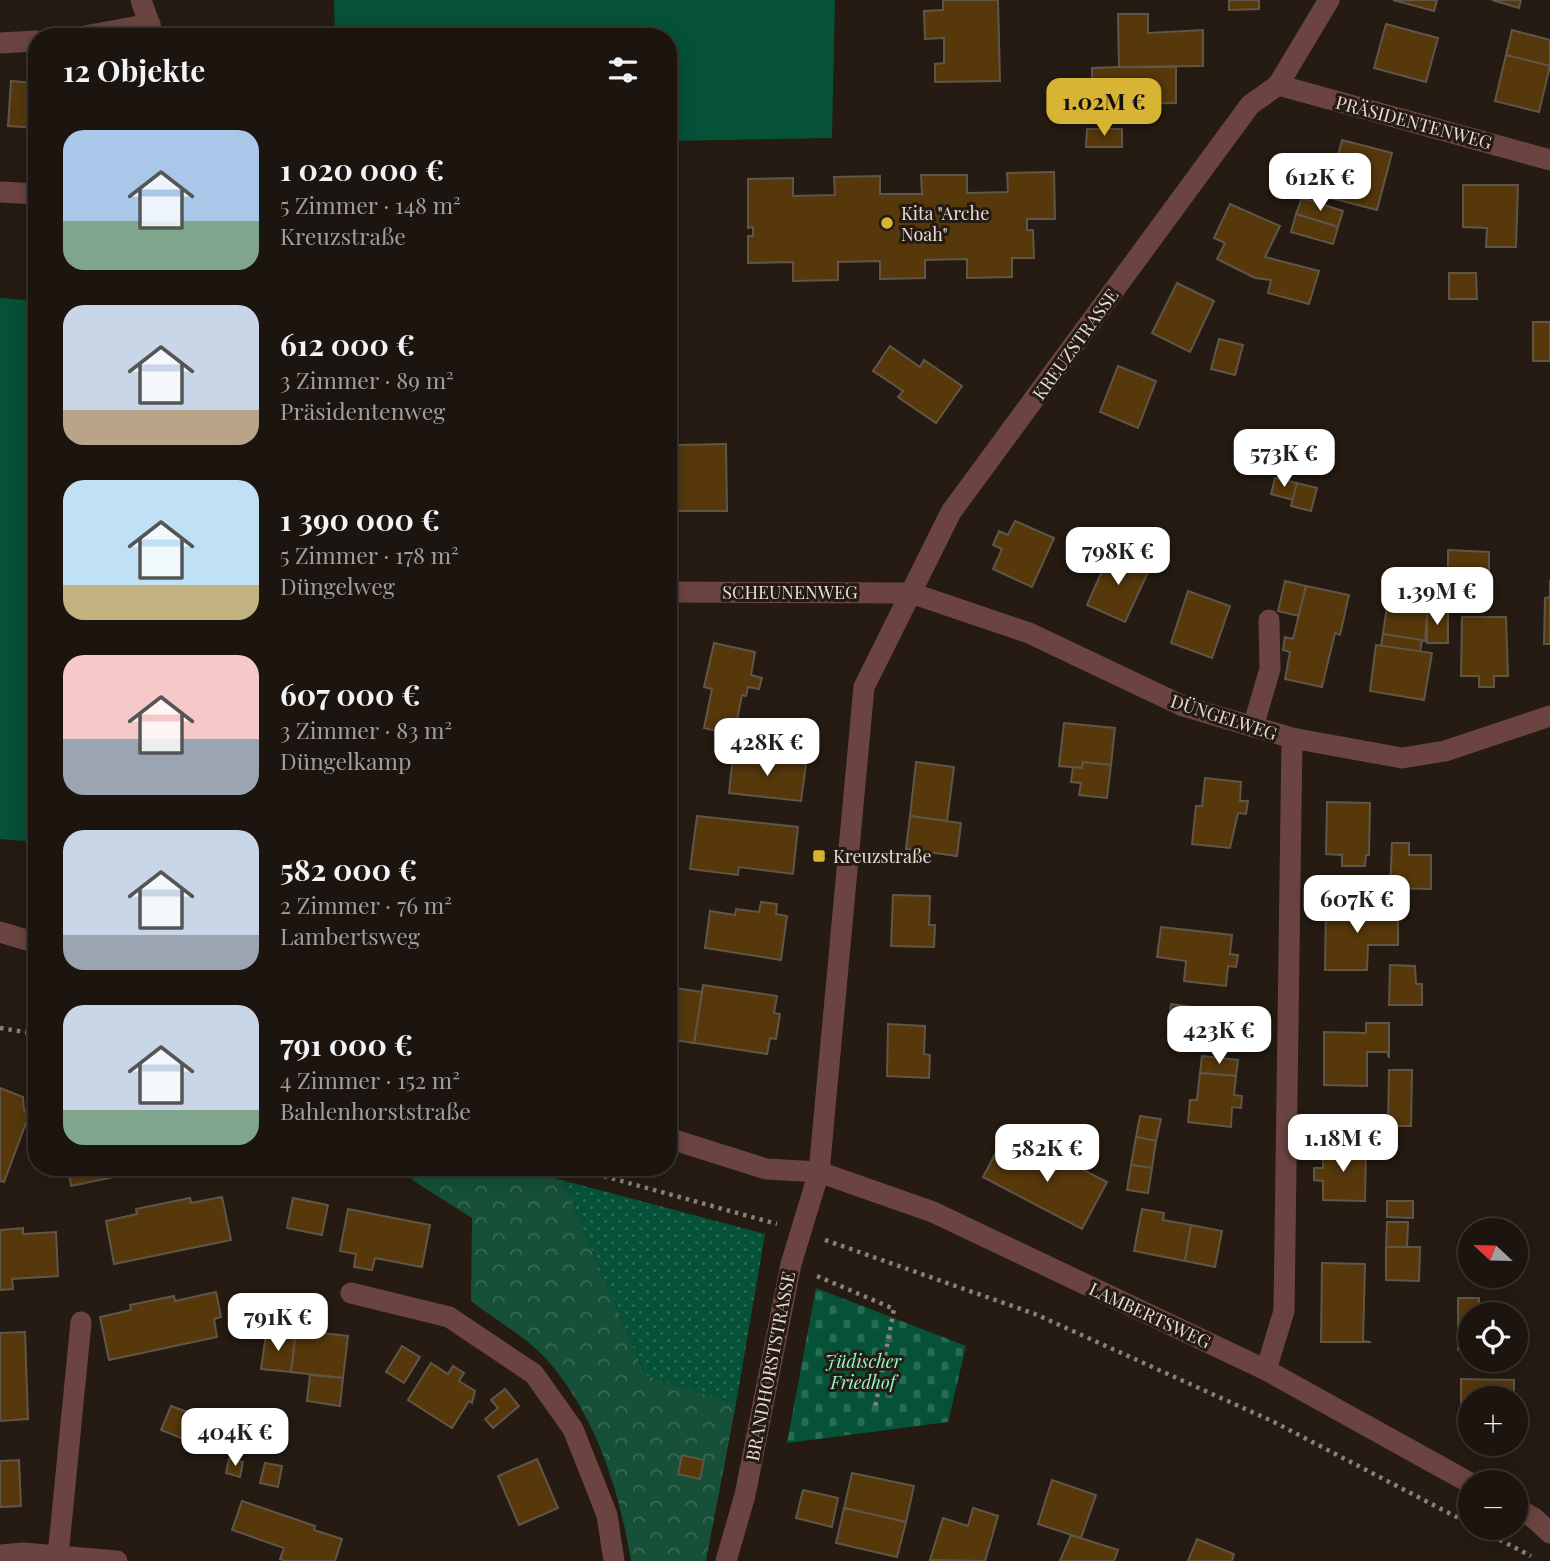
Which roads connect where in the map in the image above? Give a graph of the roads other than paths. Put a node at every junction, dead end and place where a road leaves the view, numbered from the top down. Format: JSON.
{"nodes":[{"id":1,"x":141,"y":0,"type":"edge"},
{"id":2,"x":1329,"y":0,"type":"edge"},
{"id":3,"x":151,"y":28,"type":"edge"},
{"id":4,"x":28,"y":41,"type":"edge"},
{"id":5,"x":0,"y":43,"type":"edge"},
{"id":6,"x":1278,"y":85,"type":"junction"},
{"id":7,"x":1550,"y":160,"type":"edge"},
{"id":8,"x":0,"y":192,"type":"edge"},
{"id":9,"x":28,"y":194,"type":"edge"},
{"id":10,"x":677,"y":592,"type":"edge"},
{"id":11,"x":911,"y":593,"type":"junction"},
{"id":12,"x":1269,"y":620,"type":"dead end"},
{"id":13,"x":1550,"y":716,"type":"edge"},
{"id":14,"x":1253,"y":727,"type":"junction"},
{"id":15,"x":1292,"y":738,"type":"junction"},
{"id":16,"x":0,"y":932,"type":"edge"},
{"id":17,"x":28,"y":940,"type":"edge"},
{"id":18,"x":677,"y":1141,"type":"edge"},
{"id":19,"x":819,"y":1172,"type":"junction"},
{"id":20,"x":351,"y":1293,"type":"dead end"},
{"id":21,"x":81,"y":1322,"type":"dead end"},
{"id":22,"x":1266,"y":1370,"type":"junction"},
{"id":23,"x":1458,"y":1476,"type":"edge"},
{"id":24,"x":1533,"y":1512,"type":"edge"},
{"id":25,"x":1550,"y":1533,"type":"edge"},
{"id":26,"x":0,"y":1555,"type":"edge"},
{"id":27,"x":58,"y":1556,"type":"junction"},
{"id":28,"x":117,"y":1561,"type":"edge"},
{"id":29,"x":614,"y":1561,"type":"edge"},
{"id":30,"x":726,"y":1561,"type":"edge"}],
"edges":[{"from":1,"to":3,"type":"street"},
{"from":2,"to":6,"type":"street","name":"KREUZSTRASSE"},
{"from":4,"to":5,"type":"street"},
{"from":6,"to":7,"type":"street","name":"PRÄSIDENTENWEG"},
{"from":6,"to":11,"type":"street","name":"KREUZSTRASSE"},
{"from":8,"to":9,"type":"street"},
{"from":10,"to":11,"type":"street","name":"SCHEUNENWEG"},
{"from":11,"to":14,"type":"street","name":"DÜNGELWEG"},
{"from":11,"to":19,"type":"street","name":"KREUZSTRASSE"},
{"from":12,"to":14,"type":"street"},
{"from":13,"to":15,"type":"street","name":"DÜNGELWEG"},
{"from":14,"to":15,"type":"street","name":"DÜNGELWEG"},
{"from":15,"to":22,"type":"street"},
{"from":16,"to":17,"type":"street"},
{"from":18,"to":19,"type":"street","name":"LAMBERTSWEG"},
{"from":19,"to":22,"type":"street","name":"LAMBERTSWEG"},
{"from":19,"to":30,"type":"street","name":"BRANDHORSTSTRASSE"},
{"from":20,"to":29,"type":"street"},
{"from":21,"to":27,"type":"street"},
{"from":22,"to":23,"type":"street","name":"LAMBERTSWEG"},
{"from":24,"to":25,"type":"street"},
{"from":26,"to":27,"type":"street"},
{"from":27,"to":28,"type":"street"}]}
